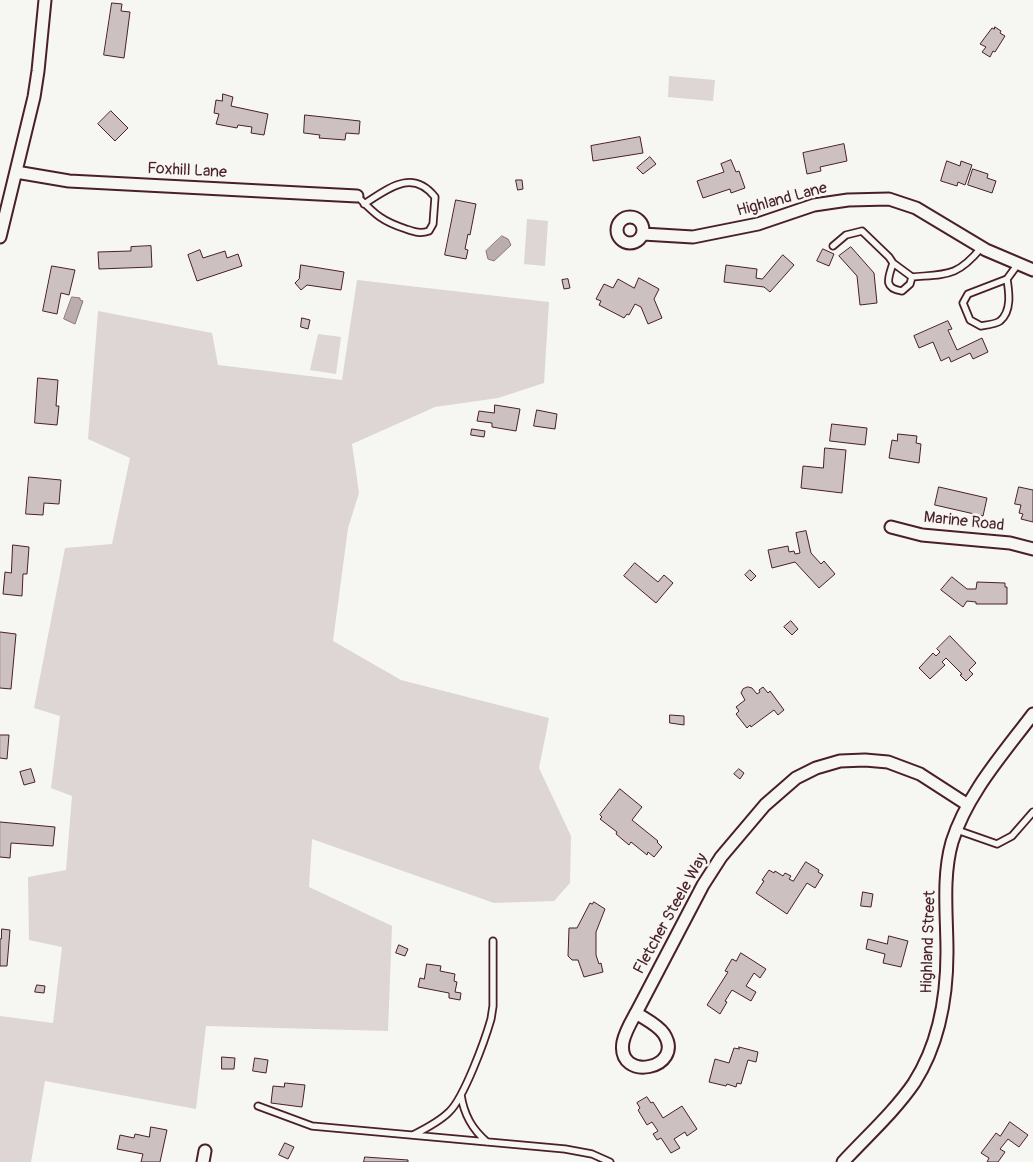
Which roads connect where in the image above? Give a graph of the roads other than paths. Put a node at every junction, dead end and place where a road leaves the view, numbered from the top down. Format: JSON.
{"nodes":[{"id":1,"x":45,"y":0,"type":"edge"},
{"id":2,"x":16,"y":172,"type":"junction"},
{"id":3,"x":360,"y":200,"type":"junction"},
{"id":4,"x":643,"y":234,"type":"dead end"},
{"id":5,"x":0,"y":238,"type":"edge"},
{"id":6,"x":833,"y":246,"type":"dead end"},
{"id":7,"x":982,"y":248,"type":"junction"},
{"id":8,"x":893,"y":263,"type":"junction"},
{"id":9,"x":1018,"y":264,"type":"junction"},
{"id":10,"x":1033,"y":270,"type":"edge"},
{"id":11,"x":912,"y":277,"type":"junction"},
{"id":12,"x":1007,"y":279,"type":"junction"},
{"id":13,"x":891,"y":527,"type":"dead end"},
{"id":14,"x":1033,"y":549,"type":"edge"},
{"id":15,"x":1033,"y":714,"type":"edge"},
{"id":16,"x":968,"y":806,"type":"junction"},
{"id":17,"x":1033,"y":812,"type":"edge"},
{"id":18,"x":957,"y":830,"type":"junction"},
{"id":19,"x":493,"y":941,"type":"dead end"},
{"id":20,"x":636,"y":1014,"type":"junction"},
{"id":21,"x":461,"y":1095,"type":"junction"},
{"id":22,"x":258,"y":1106,"type":"dead end"},
{"id":23,"x":413,"y":1136,"type":"junction"},
{"id":24,"x":487,"y":1142,"type":"junction"},
{"id":25,"x":610,"y":1162,"type":"edge"},
{"id":26,"x":843,"y":1162,"type":"edge"}],
"edges":[{"from":1,"to":2,"type":"street"},
{"from":2,"to":3,"type":"street","name":"Foxhill Lane"},
{"from":2,"to":5,"type":"street"},
{"from":3,"to":3,"type":"lane"},
{"from":4,"to":7,"type":"street","name":"Highland Lane"},
{"from":6,"to":8,"type":"lane"},
{"from":7,"to":9,"type":"street","name":"Highland Lane"},
{"from":7,"to":11,"type":"lane"},
{"from":8,"to":11,"type":"lane"},
{"from":8,"to":11,"type":"lane"},
{"from":9,"to":10,"type":"street","name":"Highland Lane"},
{"from":9,"to":12,"type":"lane"},
{"from":12,"to":12,"type":"lane"},
{"from":13,"to":14,"type":"street","name":"Marine Road"},
{"from":15,"to":16,"type":"street","name":"Highland Street"},
{"from":16,"to":18,"type":"street","name":"Highland Street"},
{"from":16,"to":20,"type":"street","name":"Fletcher Steele Way"},
{"from":17,"to":18,"type":"lane"},
{"from":18,"to":26,"type":"street","name":"Highland Street"},
{"from":19,"to":21,"type":"lane"},
{"from":20,"to":20,"type":"street","name":"Fletcher Steele Way"},
{"from":21,"to":23,"type":"lane"},
{"from":21,"to":24,"type":"lane"},
{"from":22,"to":23,"type":"lane"},
{"from":23,"to":24,"type":"lane"},
{"from":24,"to":25,"type":"lane"}]}
